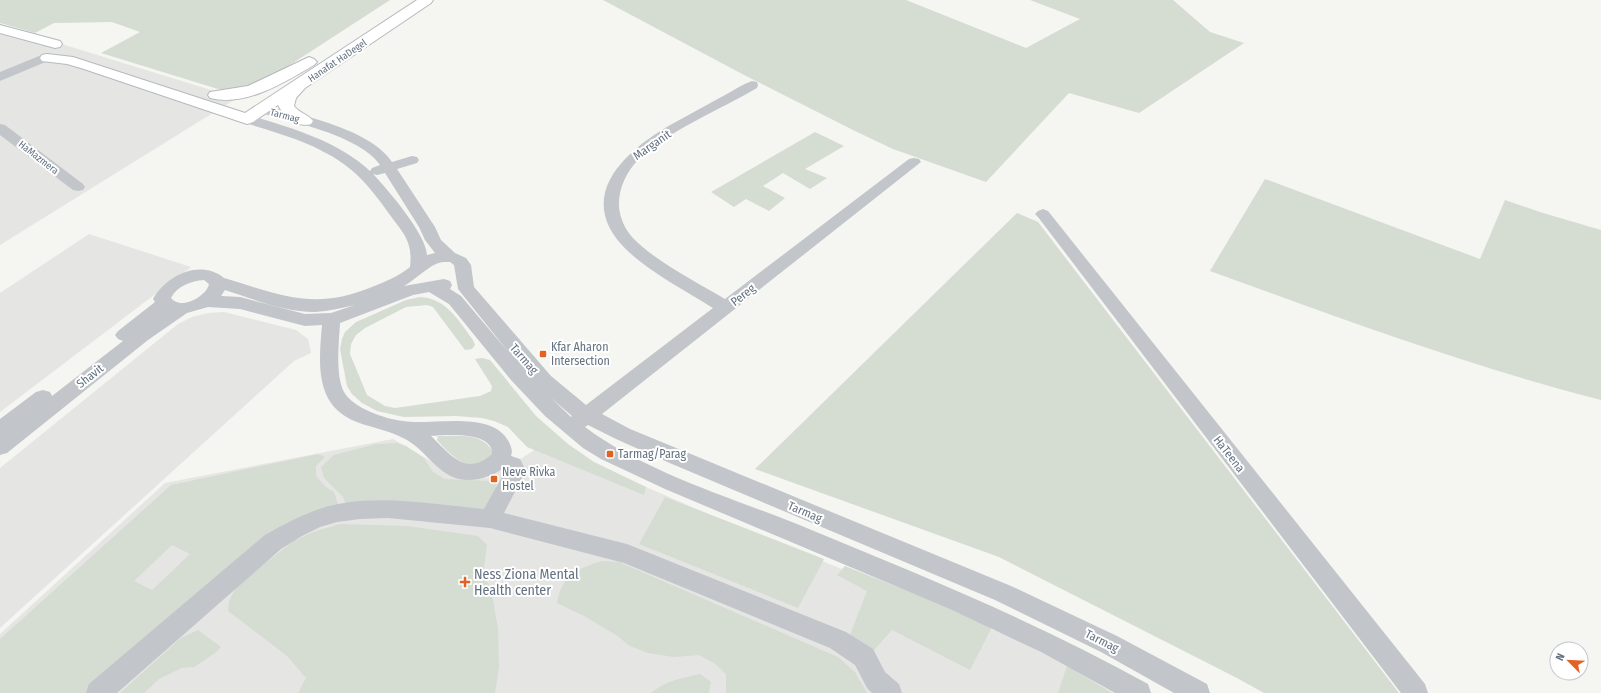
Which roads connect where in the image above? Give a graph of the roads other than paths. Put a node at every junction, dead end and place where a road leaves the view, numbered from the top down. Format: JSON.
{"nodes":[{"id":1,"x":403,"y":0,"type":"edge"},
{"id":2,"x":426,"y":0,"type":"edge"},
{"id":3,"x":0,"y":29,"type":"edge"},
{"id":4,"x":0,"y":40,"type":"edge"},
{"id":5,"x":61,"y":46,"type":"junction"},
{"id":6,"x":39,"y":56,"type":"junction"},
{"id":7,"x":309,"y":62,"type":"junction"},
{"id":8,"x":0,"y":73,"type":"edge"},
{"id":9,"x":0,"y":77,"type":"edge"},
{"id":10,"x":299,"y":84,"type":"junction"},
{"id":11,"x":752,"y":85,"type":"dead end"},
{"id":12,"x":216,"y":95,"type":"junction"},
{"id":13,"x":262,"y":109,"type":"junction"},
{"id":14,"x":241,"y":112,"type":"junction"},
{"id":15,"x":305,"y":121,"type":"junction"},
{"id":16,"x":0,"y":128,"type":"edge"},
{"id":17,"x":412,"y":160,"type":"dead end"},
{"id":18,"x":914,"y":162,"type":"dead end"},
{"id":19,"x":389,"y":168,"type":"junction"},
{"id":20,"x":365,"y":174,"type":"junction"},
{"id":21,"x":78,"y":187,"type":"dead end"},
{"id":22,"x":1043,"y":214,"type":"dead end"},
{"id":23,"x":450,"y":257,"type":"junction"},
{"id":24,"x":416,"y":270,"type":"junction"},
{"id":25,"x":463,"y":271,"type":"junction"},
{"id":26,"x":218,"y":282,"type":"junction"},
{"id":27,"x":428,"y":287,"type":"junction"},
{"id":28,"x":205,"y":301,"type":"junction"},
{"id":29,"x":164,"y":304,"type":"junction"},
{"id":30,"x":183,"y":308,"type":"junction"},
{"id":31,"x":726,"y":308,"type":"junction"},
{"id":32,"x":331,"y":319,"type":"junction"},
{"id":33,"x":579,"y":422,"type":"junction"},
{"id":34,"x":404,"y":428,"type":"junction"},
{"id":35,"x":0,"y":430,"type":"edge"},
{"id":36,"x":0,"y":447,"type":"edge"},
{"id":37,"x":500,"y":460,"type":"junction"},
{"id":38,"x":490,"y":519,"type":"junction"},
{"id":39,"x":98,"y":693,"type":"edge"},
{"id":40,"x":890,"y":693,"type":"edge"},
{"id":41,"x":1139,"y":693,"type":"edge"},
{"id":42,"x":1198,"y":693,"type":"edge"},
{"id":43,"x":1416,"y":693,"type":"edge"}],
"edges":[{"from":1,"to":7,"type":"main road","name":"Hanafat HaDegel"},
{"from":2,"to":10,"type":"main road","name":"Hanafat HaDegel"},
{"from":3,"to":5,"type":"main road","name":"Tarmag"},
{"from":4,"to":6,"type":"main road","name":"Tarmag"},
{"from":5,"to":6,"type":"main road"},
{"from":5,"to":12,"type":"main road","name":"Tarmag"},
{"from":6,"to":8,"type":"street"},
{"from":6,"to":9,"type":"street"},
{"from":6,"to":14,"type":"main road","name":"Tarmag"},
{"from":7,"to":12,"type":"main road"},
{"from":7,"to":14,"type":"main road","name":"Hanafat HaDegel"},
{"from":10,"to":13,"type":"main road","name":"Hanafat HaDegel"},
{"from":10,"to":15,"type":"main road"},
{"from":11,"to":31,"type":"street","name":"Marganit"},
{"from":12,"to":14,"type":"main road","name":"Tarmag"},
{"from":13,"to":14,"type":"main road","name":"Hanafat HaDegel"},
{"from":13,"to":15,"type":"street","name":"Tarmag"},
{"from":14,"to":20,"type":"street","name":"Tarmag"},
{"from":15,"to":19,"type":"street","name":"Tarmag"},
{"from":16,"to":21,"type":"street","name":"HaMazmera"},
{"from":17,"to":19,"type":"street"},
{"from":18,"to":31,"type":"street","name":"Pereg"},
{"from":19,"to":20,"type":"street"},
{"from":19,"to":23,"type":"street","name":"Tarmag"},
{"from":20,"to":24,"type":"street","name":"Tarmag"},
{"from":22,"to":43,"type":"street","name":"HaTeena"},
{"from":23,"to":24,"type":"street"},
{"from":23,"to":25,"type":"street"},
{"from":24,"to":26,"type":"street"},
{"from":24,"to":27,"type":"street"},
{"from":25,"to":27,"type":"street"},
{"from":25,"to":33,"type":"street","name":"Tarmag"},
{"from":26,"to":28,"type":"street"},
{"from":26,"to":29,"type":"street"},
{"from":27,"to":32,"type":"street"},
{"from":27,"to":33,"type":"street","name":"Tarmag"},
{"from":28,"to":30,"type":"street"},
{"from":28,"to":32,"type":"street"},
{"from":29,"to":30,"type":"street"},
{"from":29,"to":35,"type":"street","name":"Shavit"},
{"from":30,"to":36,"type":"street","name":"Shavit"},
{"from":31,"to":33,"type":"street","name":"Pereg"},
{"from":32,"to":34,"type":"street"},
{"from":33,"to":41,"type":"street","name":"Tarmag"},
{"from":33,"to":42,"type":"street","name":"Tarmag"},
{"from":34,"to":37,"type":"street"},
{"from":34,"to":37,"type":"street"},
{"from":37,"to":38,"type":"street"},
{"from":38,"to":39,"type":"street"},
{"from":38,"to":40,"type":"street"}]}
